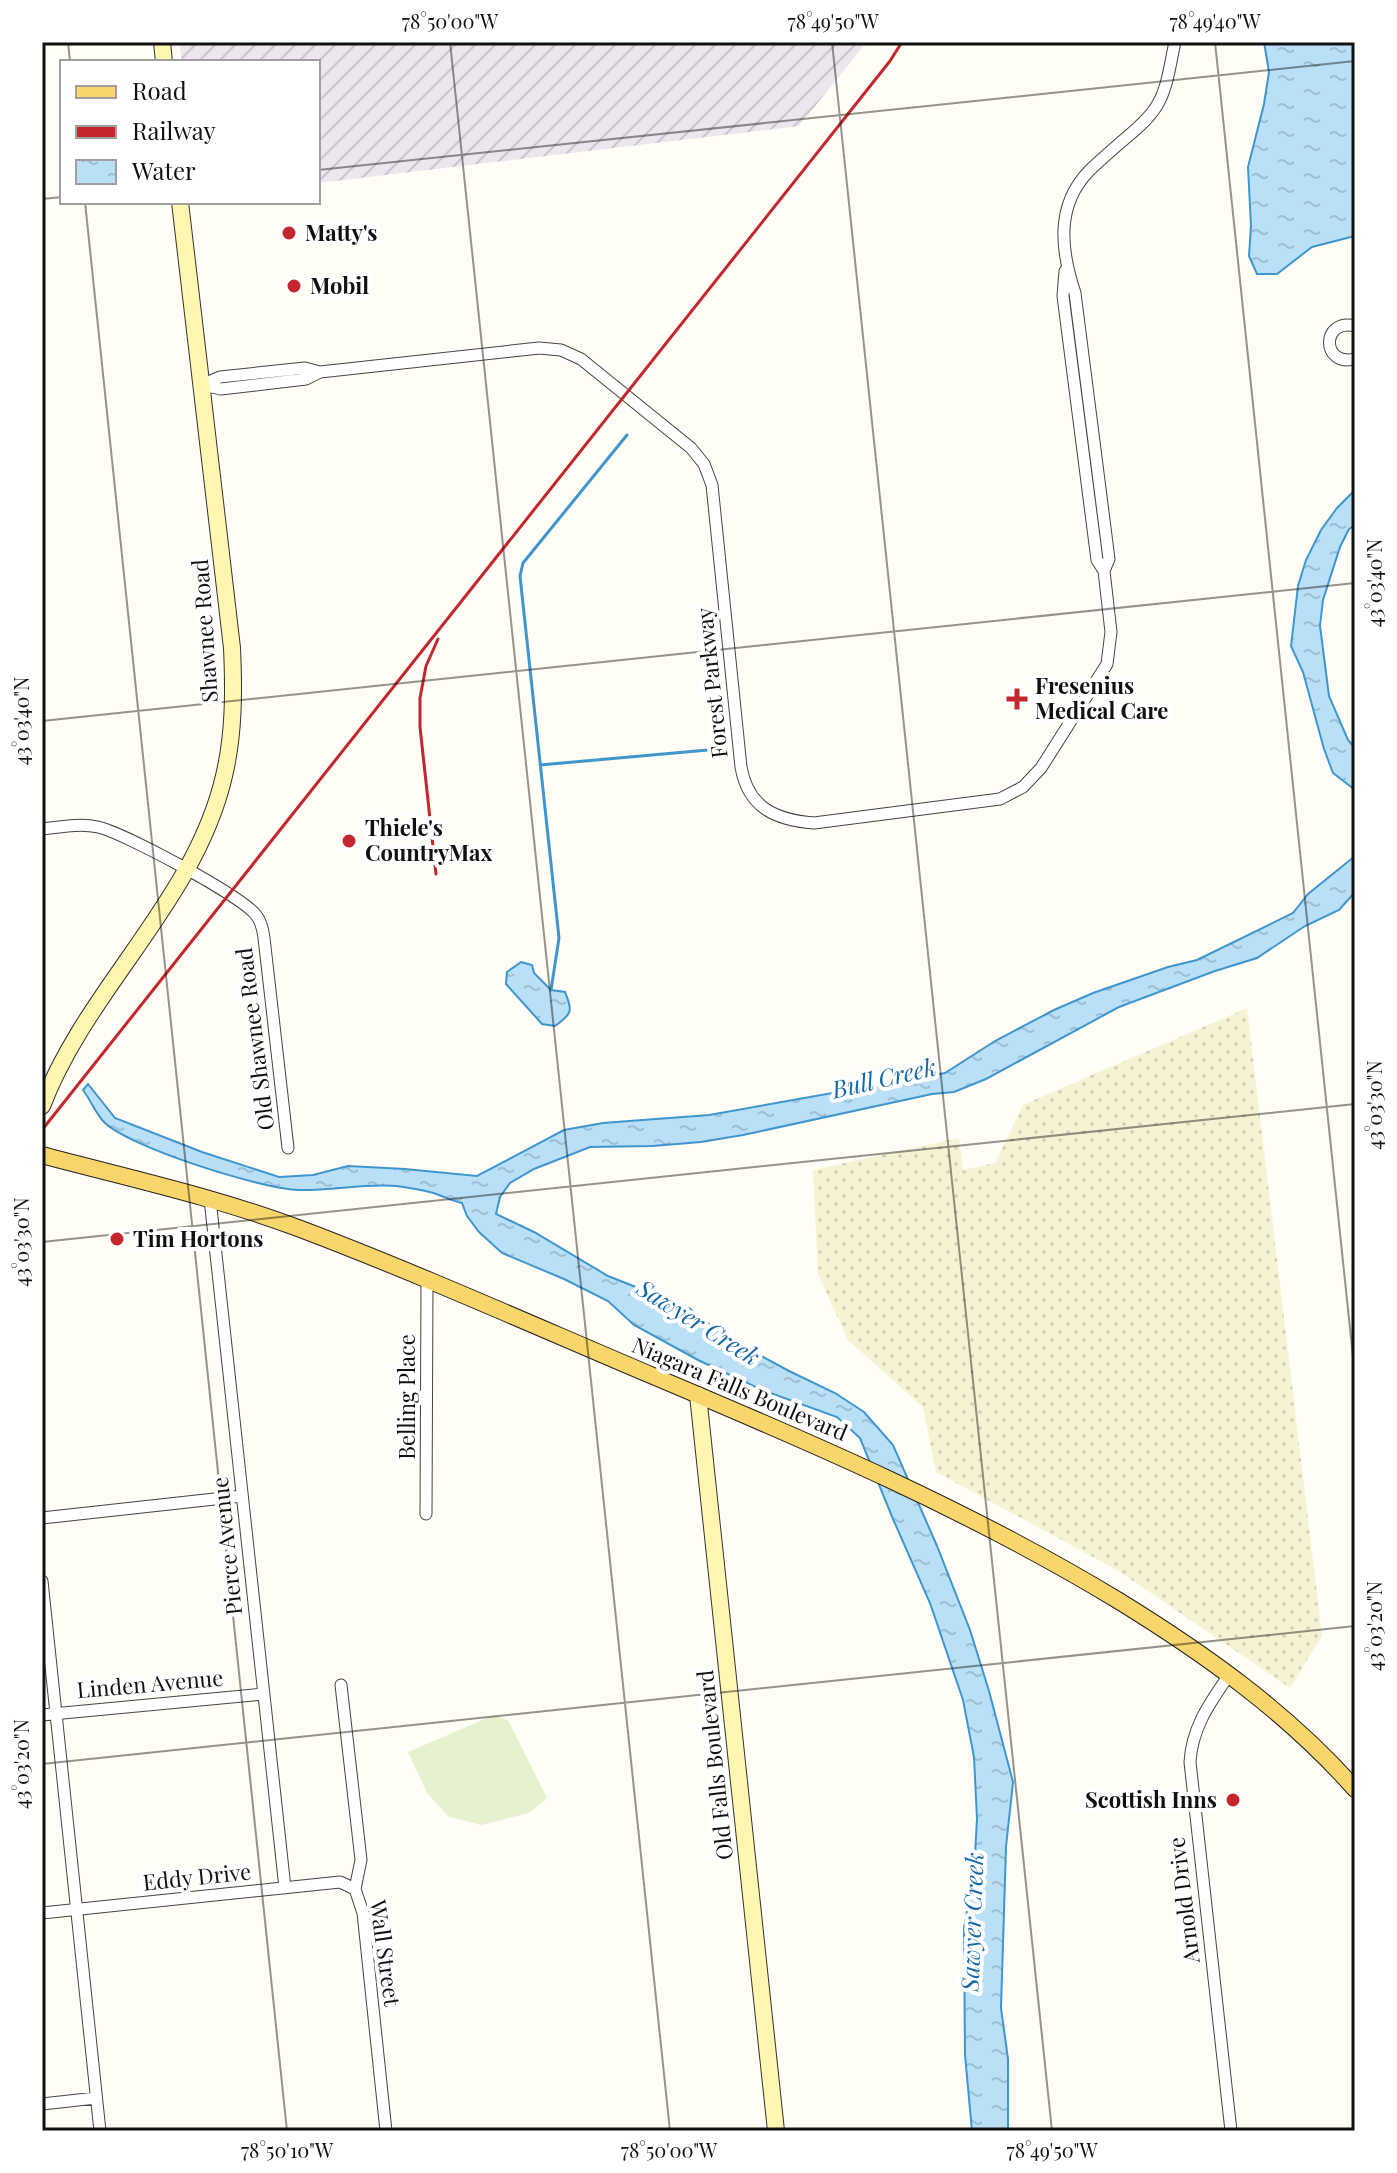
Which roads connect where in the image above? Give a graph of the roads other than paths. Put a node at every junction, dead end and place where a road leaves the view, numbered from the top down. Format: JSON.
{"nodes":[{"id":1,"x":1175,"y":42,"type":"edge"},
{"id":2,"x":180,"y":204,"type":"edge"},
{"id":3,"x":1355,"y":326,"type":"edge"},
{"id":4,"x":1355,"y":359,"type":"edge"},
{"id":5,"x":202,"y":385,"type":"junction"},
{"id":6,"x":42,"y":829,"type":"edge"},
{"id":7,"x":186,"y":869,"type":"junction"},
{"id":8,"x":42,"y":1106,"type":"edge"},
{"id":9,"x":288,"y":1148,"type":"dead end"},
{"id":10,"x":42,"y":1155,"type":"edge"},
{"id":11,"x":210,"y":1199,"type":"junction"},
{"id":12,"x":427,"y":1281,"type":"junction"},
{"id":13,"x":698,"y":1395,"type":"junction"},
{"id":14,"x":242,"y":1496,"type":"junction"},
{"id":15,"x":426,"y":1514,"type":"dead end"},
{"id":16,"x":42,"y":1518,"type":"edge"},
{"id":17,"x":42,"y":1581,"type":"edge"},
{"id":18,"x":1229,"y":1675,"type":"junction"},
{"id":19,"x":341,"y":1685,"type":"dead end"},
{"id":20,"x":263,"y":1694,"type":"junction"},
{"id":21,"x":56,"y":1713,"type":"junction"},
{"id":22,"x":42,"y":1715,"type":"edge"},
{"id":23,"x":1355,"y":1789,"type":"edge"},
{"id":24,"x":285,"y":1888,"type":"junction"},
{"id":25,"x":355,"y":1889,"type":"junction"},
{"id":26,"x":77,"y":1909,"type":"junction"},
{"id":27,"x":42,"y":1913,"type":"edge"},
{"id":28,"x":96,"y":2098,"type":"junction"},
{"id":29,"x":42,"y":2104,"type":"edge"},
{"id":30,"x":100,"y":2131,"type":"edge"},
{"id":31,"x":386,"y":2131,"type":"edge"},
{"id":32,"x":776,"y":2131,"type":"edge"},
{"id":33,"x":1231,"y":2131,"type":"edge"}],
"edges":[{"from":1,"to":5,"type":"street","name":"Forest Parkway"},
{"from":2,"to":5,"type":"main road","name":"Shawnee Road"},
{"from":3,"to":4,"type":"street"},
{"from":5,"to":7,"type":"main road","name":"Shawnee Road"},
{"from":6,"to":7,"type":"street","name":"Old Shawnee Road"},
{"from":7,"to":8,"type":"main road","name":"Shawnee Road"},
{"from":7,"to":9,"type":"street","name":"Old Shawnee Road"},
{"from":10,"to":11,"type":"main road","name":"Niagara Falls Boulevard"},
{"from":11,"to":12,"type":"main road","name":"Niagara Falls Boulevard"},
{"from":11,"to":14,"type":"street","name":"Pierce Avenue"},
{"from":12,"to":13,"type":"main road","name":"Niagara Falls Boulevard"},
{"from":12,"to":15,"type":"street","name":"Belling Place"},
{"from":13,"to":18,"type":"main road","name":"Niagara Falls Boulevard"},
{"from":13,"to":32,"type":"main road","name":"Old Falls Boulevard"},
{"from":14,"to":16,"type":"street"},
{"from":14,"to":20,"type":"street","name":"Pierce Avenue"},
{"from":17,"to":21,"type":"street"},
{"from":18,"to":23,"type":"main road","name":"Niagara Falls Boulevard"},
{"from":18,"to":33,"type":"street","name":"Arnold Drive"},
{"from":19,"to":25,"type":"street","name":"Wall Street"},
{"from":20,"to":21,"type":"street","name":"Linden Avenue"},
{"from":20,"to":24,"type":"street","name":"Pierce Avenue"},
{"from":21,"to":22,"type":"street","name":"Linden Avenue"},
{"from":21,"to":26,"type":"street"},
{"from":24,"to":25,"type":"street","name":"Eddy Drive"},
{"from":24,"to":26,"type":"street","name":"Eddy Drive"},
{"from":25,"to":31,"type":"street","name":"Wall Street"},
{"from":26,"to":27,"type":"street","name":"Eddy Drive"},
{"from":26,"to":28,"type":"street"},
{"from":28,"to":29,"type":"street"},
{"from":28,"to":30,"type":"street"}]}
